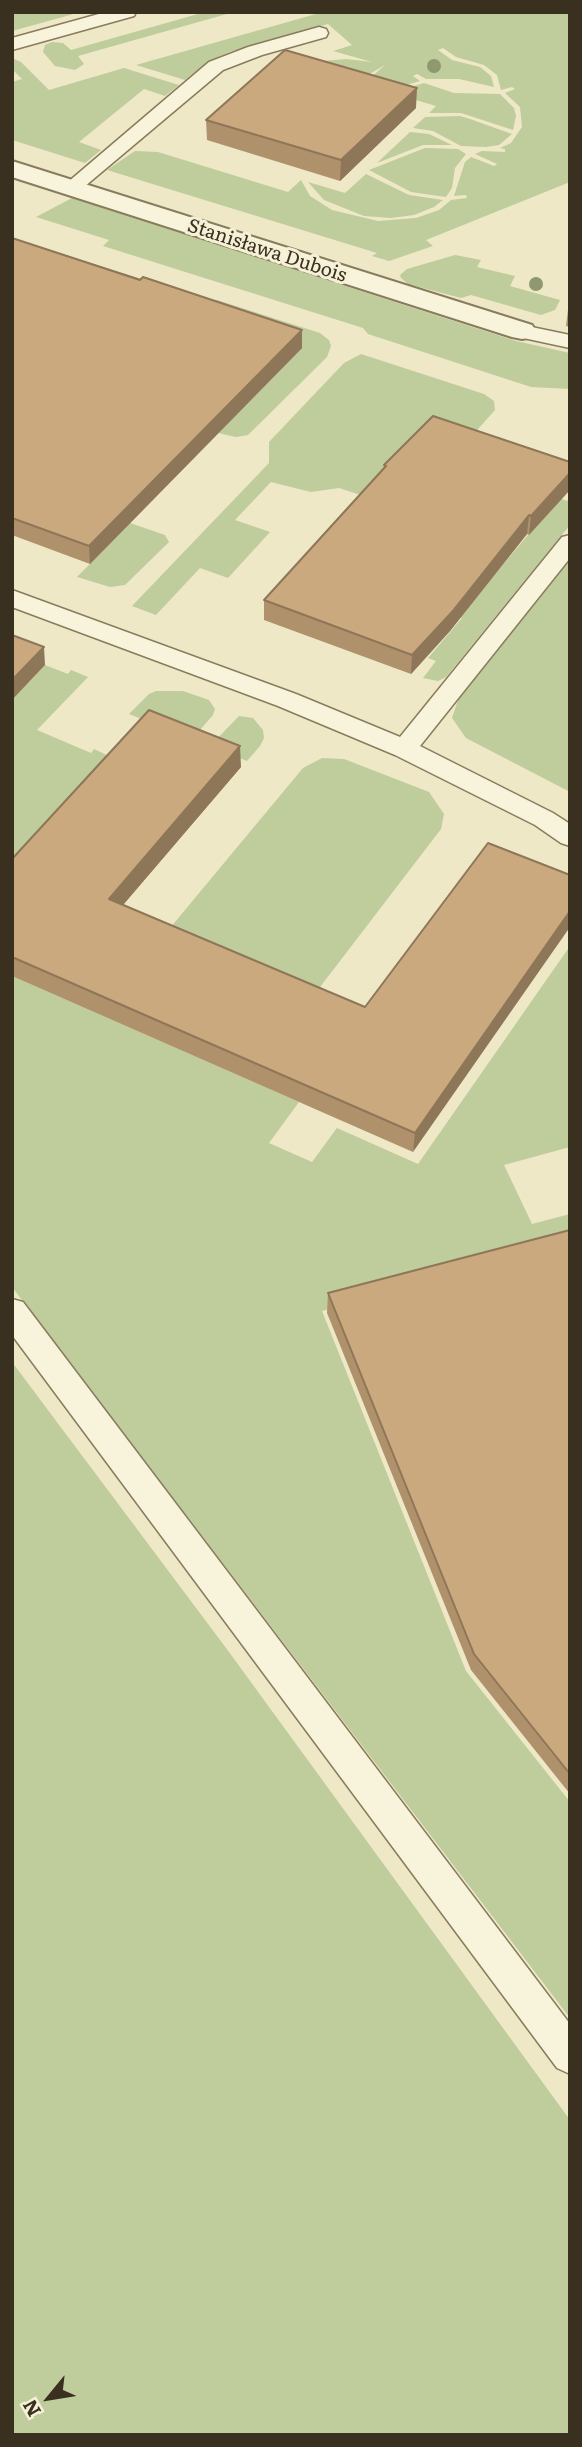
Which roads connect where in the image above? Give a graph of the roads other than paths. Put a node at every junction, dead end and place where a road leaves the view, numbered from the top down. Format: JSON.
{"nodes":[{"id":1,"x":127,"y":12,"type":"edge"},
{"id":2,"x":319,"y":33,"type":"dead end"},
{"id":3,"x":12,"y":44,"type":"edge"},
{"id":4,"x":12,"y":169,"type":"edge"},
{"id":5,"x":71,"y":188,"type":"junction"},
{"id":6,"x":522,"y":331,"type":"joint"},
{"id":7,"x":570,"y":342,"type":"edge"},
{"id":8,"x":570,"y":542,"type":"edge"},
{"id":9,"x":12,"y":598,"type":"edge"},
{"id":10,"x":404,"y":749,"type":"junction"},
{"id":11,"x":570,"y":837,"type":"edge"},
{"id":12,"x":12,"y":1311,"type":"edge"},
{"id":13,"x":570,"y":2055,"type":"edge"}],
"edges":[{"from":1,"to":3,"type":"lane"},
{"from":2,"to":5,"type":"lane"},
{"from":4,"to":5,"type":"street","name":"Stanisława Dubois"},
{"from":5,"to":6,"type":"street","name":"Stanisława Dubois"},
{"from":6,"to":7,"type":"lane"},
{"from":8,"to":10,"type":"lane"},
{"from":9,"to":10,"type":"lane"},
{"from":10,"to":11,"type":"lane"},
{"from":12,"to":13,"type":"lane"}]}
